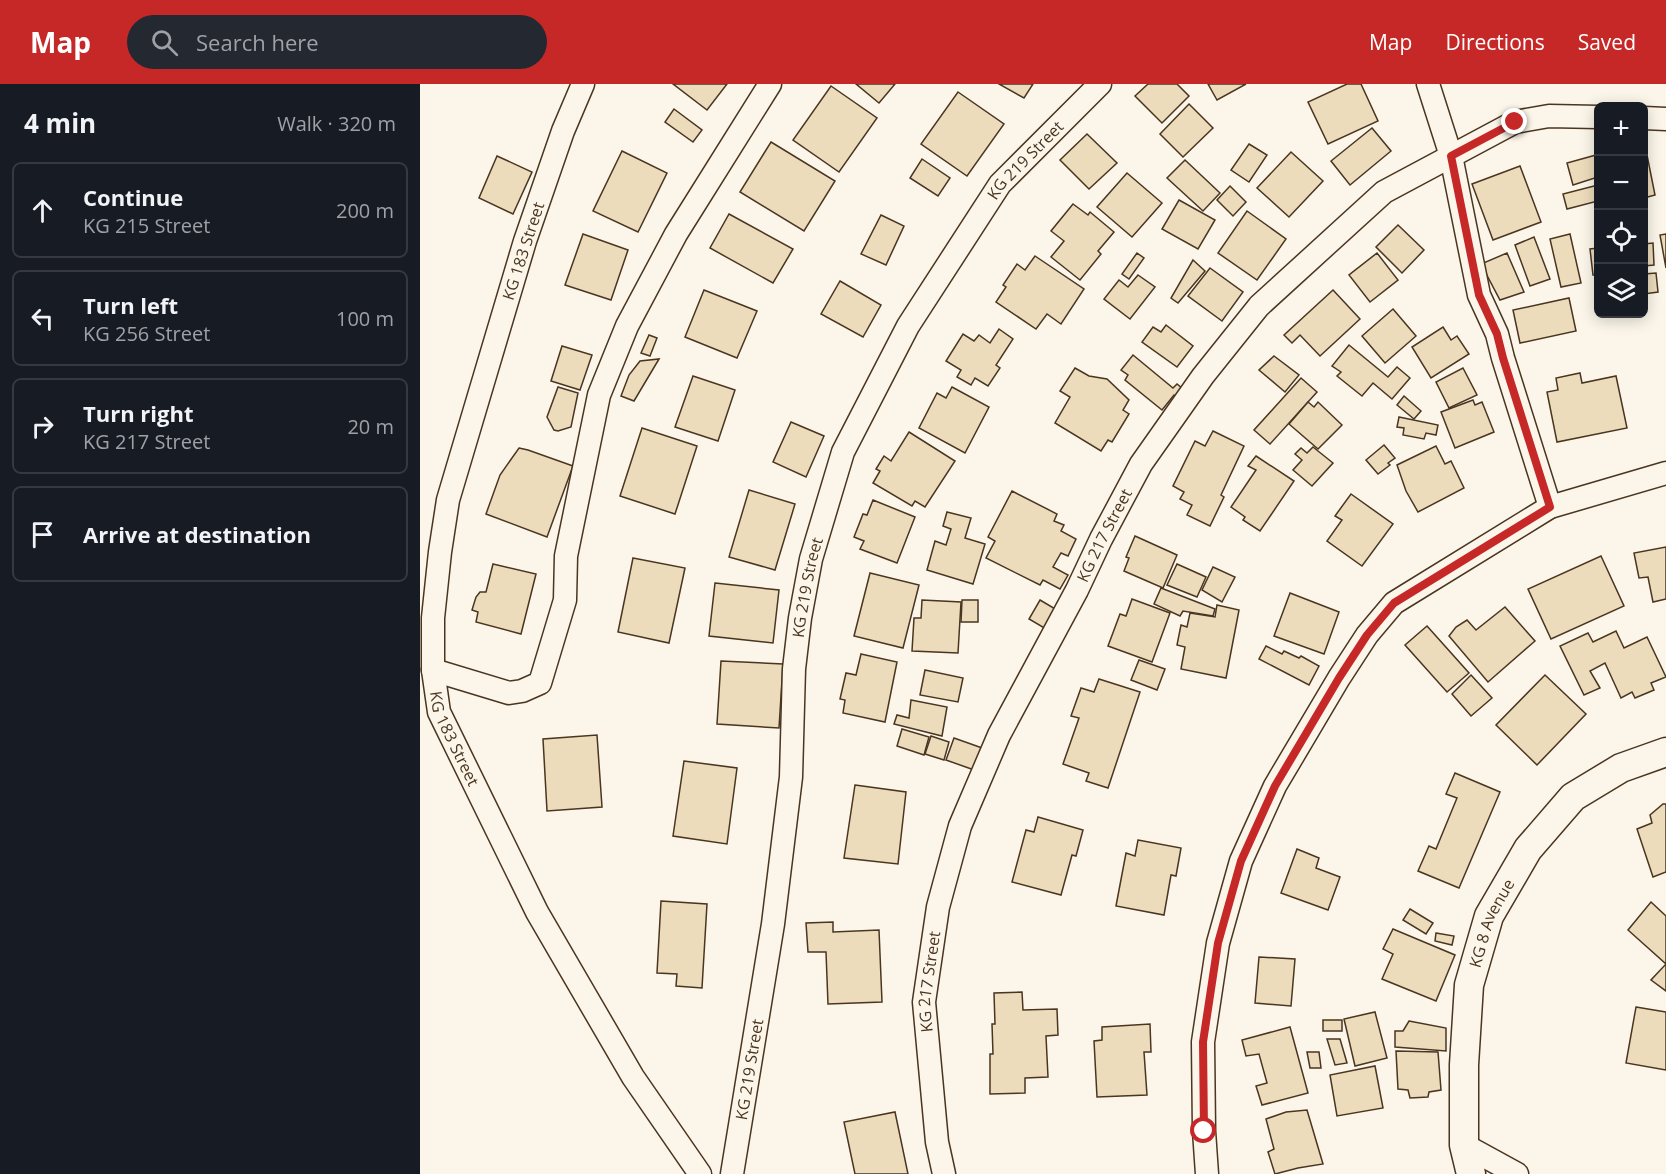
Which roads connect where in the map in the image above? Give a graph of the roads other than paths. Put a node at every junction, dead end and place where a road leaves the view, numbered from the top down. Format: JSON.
{"nodes":[{"id":1,"x":583,"y":84,"type":"edge"},
{"id":2,"x":770,"y":84,"type":"edge"},
{"id":3,"x":1100,"y":84,"type":"edge"},
{"id":4,"x":1428,"y":84,"type":"edge"},
{"id":5,"x":1594,"y":117,"type":"edge"},
{"id":6,"x":1648,"y":118,"type":"edge"},
{"id":7,"x":1666,"y":119,"type":"edge"},
{"id":8,"x":1451,"y":156,"type":"junction"},
{"id":9,"x":1666,"y":473,"type":"edge"},
{"id":10,"x":1550,"y":507,"type":"junction"},
{"id":11,"x":433,"y":670,"type":"junction"},
{"id":12,"x":1666,"y":752,"type":"edge"},
{"id":13,"x":1464,"y":1145,"type":"junction"},
{"id":14,"x":700,"y":1174,"type":"edge"},
{"id":15,"x":732,"y":1174,"type":"edge"},
{"id":16,"x":944,"y":1174,"type":"edge"},
{"id":17,"x":1207,"y":1174,"type":"edge"},
{"id":18,"x":1471,"y":1174,"type":"edge"},
{"id":19,"x":1517,"y":1174,"type":"edge"}],
"edges":[{"from":1,"to":11,"type":"street","name":"KG 183 Street"},
{"from":2,"to":11,"type":"street"},
{"from":3,"to":15,"type":"street","name":"KG 219 Street"},
{"from":4,"to":8,"type":"street"},
{"from":5,"to":8,"type":"street","name":"KG 217 Street"},
{"from":6,"to":7,"type":"street"},
{"from":8,"to":10,"type":"street"},
{"from":8,"to":16,"type":"street","name":"KG 217 Street"},
{"from":9,"to":10,"type":"street"},
{"from":10,"to":17,"type":"street"},
{"from":11,"to":14,"type":"street","name":"KG 183 Street"},
{"from":12,"to":13,"type":"street","name":"KG 8 Avenue"},
{"from":13,"to":18,"type":"street","name":"KG 8 Avenue"},
{"from":13,"to":19,"type":"street"}]}
